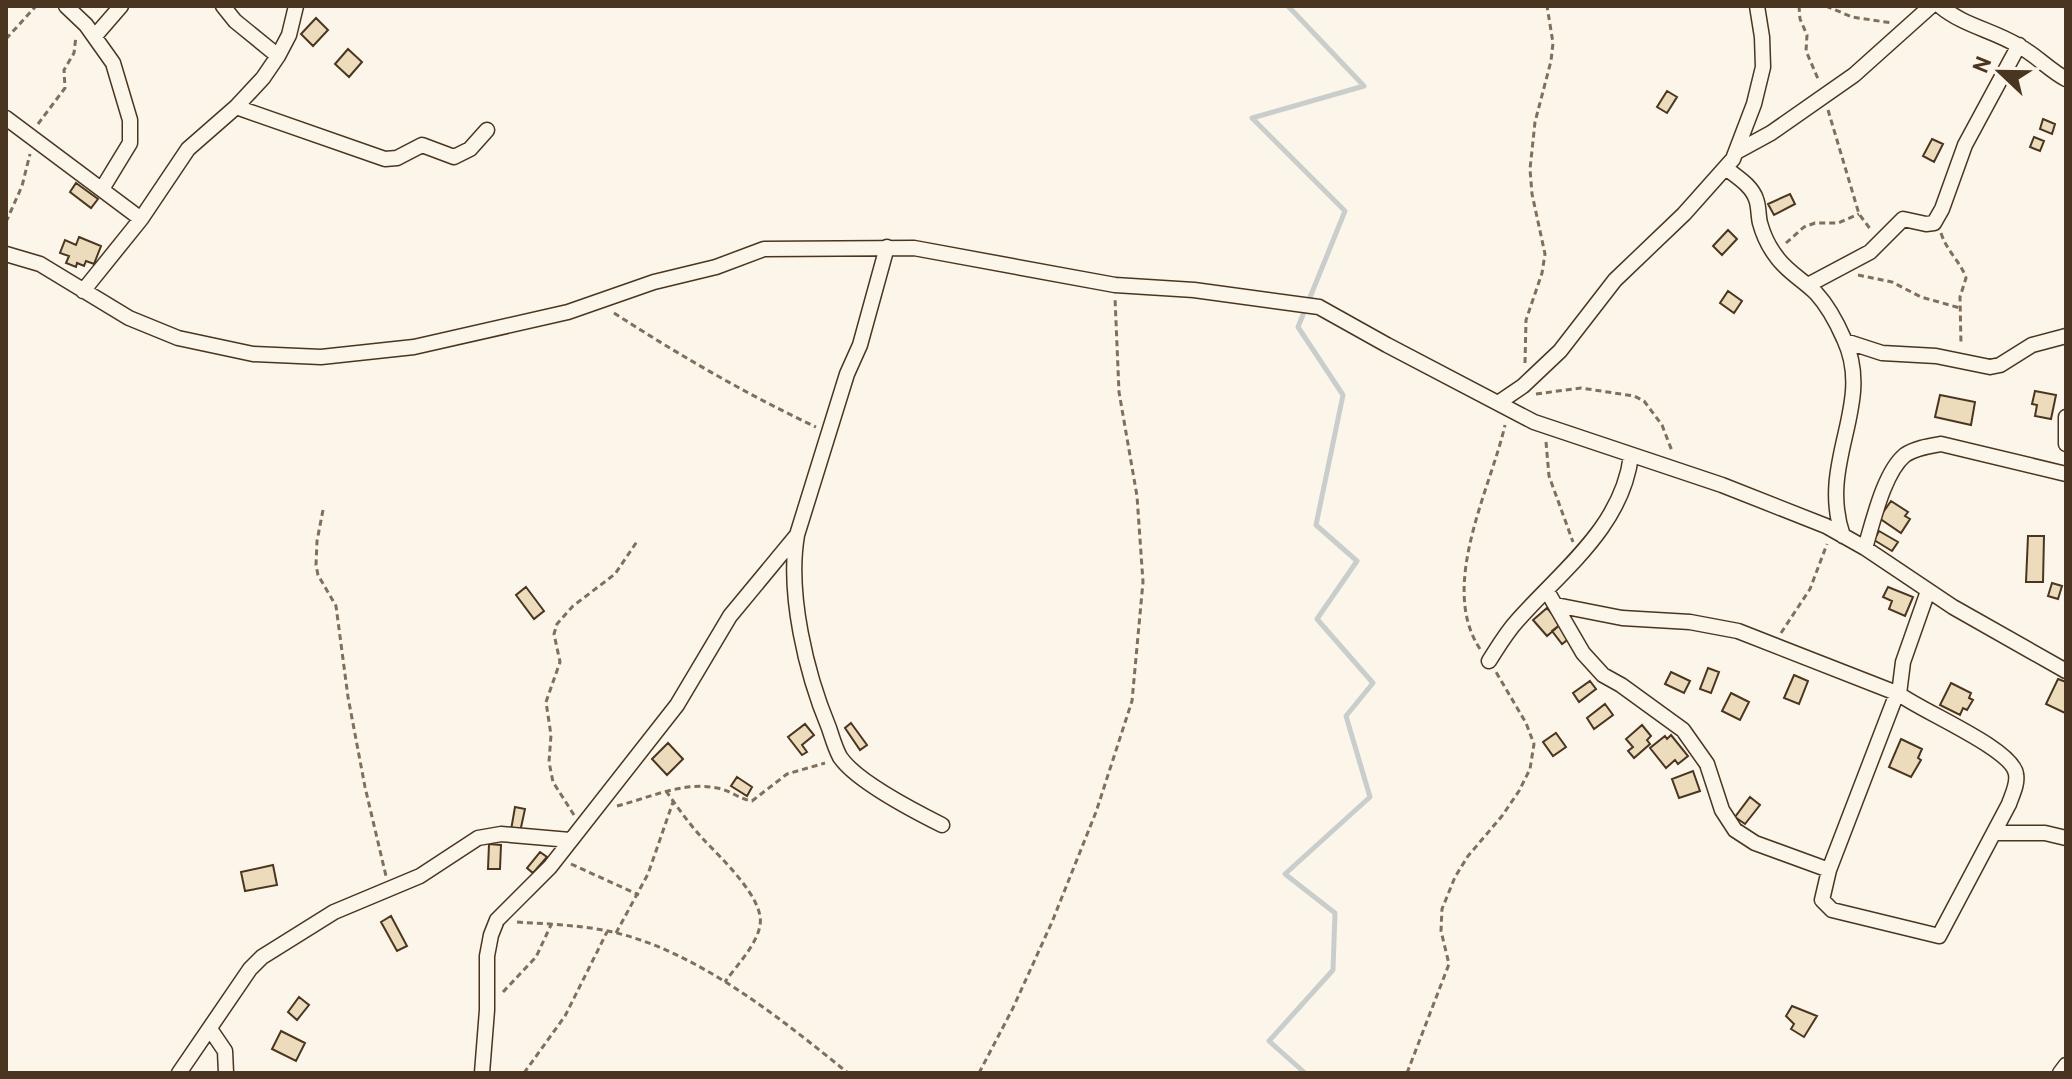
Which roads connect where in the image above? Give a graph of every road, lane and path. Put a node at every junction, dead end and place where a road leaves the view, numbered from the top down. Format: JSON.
{"nodes":[{"id":1,"x":36,"y":6,"type":"edge"},
{"id":2,"x":121,"y":6,"type":"edge"},
{"id":3,"x":223,"y":6,"type":"edge"},
{"id":4,"x":296,"y":6,"type":"edge"},
{"id":5,"x":1547,"y":6,"type":"edge"},
{"id":6,"x":1757,"y":6,"type":"edge"},
{"id":7,"x":1799,"y":6,"type":"edge"},
{"id":8,"x":1826,"y":6,"type":"edge"},
{"id":9,"x":1931,"y":6,"type":"edge"},
{"id":10,"x":1940,"y":6,"type":"edge"},
{"id":11,"x":72,"y":11,"type":"edge"},
{"id":12,"x":1906,"y":28,"type":"junction"},
{"id":13,"x":95,"y":36,"type":"junction"},
{"id":14,"x":6,"y":39,"type":"edge"},
{"id":15,"x":2019,"y":45,"type":"junction"},
{"id":16,"x":278,"y":56,"type":"junction"},
{"id":17,"x":2066,"y":79,"type":"edge"},
{"id":18,"x":1826,"y":95,"type":"junction"},
{"id":19,"x":236,"y":107,"type":"junction"},
{"id":20,"x":6,"y":118,"type":"edge"},
{"id":21,"x":487,"y":130,"type":"dead end"},
{"id":22,"x":32,"y":139,"type":"junction"},
{"id":23,"x":1738,"y":151,"type":"junction"},
{"id":24,"x":1727,"y":169,"type":"junction"},
{"id":25,"x":102,"y":189,"type":"junction"},
{"id":26,"x":1859,"y":214,"type":"junction"},
{"id":27,"x":1938,"y":218,"type":"junction"},
{"id":28,"x":141,"y":219,"type":"junction"},
{"id":29,"x":6,"y":222,"type":"edge"},
{"id":30,"x":1881,"y":242,"type":"junction"},
{"id":31,"x":887,"y":247,"type":"junction"},
{"id":32,"x":6,"y":254,"type":"edge"},
{"id":33,"x":1775,"y":255,"type":"junction"},
{"id":34,"x":1840,"y":269,"type":"junction"},
{"id":35,"x":1115,"y":285,"type":"junction"},
{"id":36,"x":1808,"y":285,"type":"junction"},
{"id":37,"x":83,"y":291,"type":"junction"},
{"id":38,"x":599,"y":302,"type":"junction"},
{"id":39,"x":1960,"y":308,"type":"junction"},
{"id":40,"x":2066,"y":336,"type":"edge"},
{"id":41,"x":1845,"y":341,"type":"junction"},
{"id":42,"x":1961,"y":361,"type":"junction"},
{"id":43,"x":1524,"y":384,"type":"junction"},
{"id":44,"x":1503,"y":406,"type":"junction"},
{"id":45,"x":2066,"y":417,"type":"edge"},
{"id":46,"x":1546,"y":426,"type":"junction"},
{"id":47,"x":830,"y":434,"type":"junction"},
{"id":48,"x":2066,"y":444,"type":"edge"},
{"id":49,"x":1631,"y":456,"type":"junction"},
{"id":50,"x":1679,"y":470,"type":"junction"},
{"id":51,"x":2066,"y":474,"type":"edge"},
{"id":52,"x":323,"y":510,"type":"dead end"},
{"id":53,"x":1837,"y":532,"type":"junction"},
{"id":54,"x":797,"y":535,"type":"junction"},
{"id":55,"x":638,"y":540,"type":"dead end"},
{"id":56,"x":1865,"y":548,"type":"junction"},
{"id":57,"x":1578,"y":558,"type":"junction"},
{"id":58,"x":1547,"y":591,"type":"junction"},
{"id":59,"x":1928,"y":591,"type":"junction"},
{"id":60,"x":1556,"y":605,"type":"junction"},
{"id":61,"x":1773,"y":645,"type":"junction"},
{"id":62,"x":1489,"y":661,"type":"junction"},
{"id":63,"x":2066,"y":671,"type":"edge"},
{"id":64,"x":1898,"y":693,"type":"junction"},
{"id":65,"x":841,"y":758,"type":"junction"},
{"id":66,"x":666,"y":791,"type":"junction"},
{"id":67,"x":673,"y":802,"type":"junction"},
{"id":68,"x":590,"y":813,"type":"junction"},
{"id":69,"x":580,"y":825,"type":"junction"},
{"id":70,"x":942,"y":825,"type":"dead end"},
{"id":71,"x":1994,"y":833,"type":"junction"},
{"id":72,"x":2066,"y":838,"type":"edge"},
{"id":73,"x":570,"y":840,"type":"junction"},
{"id":74,"x":557,"y":857,"type":"junction"},
{"id":75,"x":1829,"y":870,"type":"junction"},
{"id":76,"x":389,"y":887,"type":"junction"},
{"id":77,"x":639,"y":895,"type":"junction"},
{"id":78,"x":497,"y":920,"type":"junction"},
{"id":79,"x":551,"y":925,"type":"junction"},
{"id":80,"x":608,"y":931,"type":"junction"},
{"id":81,"x":616,"y":933,"type":"junction"},
{"id":82,"x":725,"y":982,"type":"junction"},
{"id":83,"x":487,"y":1010,"type":"junction"},
{"id":84,"x":210,"y":1029,"type":"junction"},
{"id":85,"x":2066,"y":1065,"type":"edge"},
{"id":86,"x":179,"y":1073,"type":"edge"},
{"id":87,"x":226,"y":1073,"type":"edge"},
{"id":88,"x":482,"y":1073,"type":"edge"},
{"id":89,"x":524,"y":1073,"type":"edge"},
{"id":90,"x":848,"y":1073,"type":"edge"},
{"id":91,"x":979,"y":1073,"type":"edge"},
{"id":92,"x":1407,"y":1073,"type":"edge"},
{"id":93,"x":2060,"y":1073,"type":"edge"}],
"edges":[{"from":1,"to":14,"type":"path"},
{"from":2,"to":13,"type":"street"},
{"from":3,"to":16,"type":"street"},
{"from":4,"to":16,"type":"street"},
{"from":5,"to":43,"type":"path"},
{"from":6,"to":23,"type":"street"},
{"from":7,"to":18,"type":"path"},
{"from":8,"to":12,"type":"path"},
{"from":9,"to":12,"type":"street"},
{"from":10,"to":15,"type":"street"},
{"from":11,"to":13,"type":"street"},
{"from":11,"to":22,"type":"path"},
{"from":12,"to":18,"type":"street"},
{"from":13,"to":25,"type":"street"},
{"from":15,"to":17,"type":"street"},
{"from":15,"to":27,"type":"street"},
{"from":16,"to":19,"type":"street"},
{"from":18,"to":23,"type":"street"},
{"from":18,"to":26,"type":"path"},
{"from":19,"to":21,"type":"street"},
{"from":19,"to":28,"type":"street"},
{"from":20,"to":22,"type":"street"},
{"from":22,"to":25,"type":"street"},
{"from":22,"to":29,"type":"path"},
{"from":23,"to":24,"type":"street"},
{"from":24,"to":33,"type":"street"},
{"from":24,"to":43,"type":"street"},
{"from":25,"to":28,"type":"street"},
{"from":26,"to":30,"type":"path"},
{"from":26,"to":33,"type":"path"},
{"from":27,"to":30,"type":"street"},
{"from":27,"to":39,"type":"path"},
{"from":28,"to":37,"type":"street"},
{"from":30,"to":34,"type":"street"},
{"from":31,"to":35,"type":"street"},
{"from":31,"to":38,"type":"street"},
{"from":31,"to":47,"type":"street"},
{"from":32,"to":37,"type":"street"},
{"from":33,"to":36,"type":"street"},
{"from":34,"to":36,"type":"street"},
{"from":34,"to":39,"type":"path"},
{"from":35,"to":44,"type":"street"},
{"from":35,"to":91,"type":"path"},
{"from":36,"to":41,"type":"street"},
{"from":37,"to":38,"type":"street"},
{"from":38,"to":47,"type":"path"},
{"from":39,"to":42,"type":"path"},
{"from":40,"to":42,"type":"street"},
{"from":41,"to":42,"type":"street"},
{"from":41,"to":53,"type":"street"},
{"from":43,"to":44,"type":"street"},
{"from":43,"to":50,"type":"path"},
{"from":44,"to":46,"type":"street"},
{"from":44,"to":62,"type":"path"},
{"from":45,"to":48,"type":"street"},
{"from":46,"to":49,"type":"street"},
{"from":46,"to":57,"type":"path"},
{"from":47,"to":54,"type":"street"},
{"from":49,"to":50,"type":"street"},
{"from":49,"to":57,"type":"street"},
{"from":50,"to":53,"type":"street"},
{"from":51,"to":56,"type":"street"},
{"from":52,"to":76,"type":"path"},
{"from":53,"to":56,"type":"street"},
{"from":53,"to":61,"type":"path"},
{"from":54,"to":65,"type":"street"},
{"from":54,"to":68,"type":"street"},
{"from":55,"to":69,"type":"path"},
{"from":56,"to":59,"type":"street"},
{"from":57,"to":58,"type":"street"},
{"from":58,"to":60,"type":"street"},
{"from":58,"to":62,"type":"street"},
{"from":59,"to":63,"type":"street"},
{"from":59,"to":64,"type":"street"},
{"from":60,"to":61,"type":"street"},
{"from":60,"to":75,"type":"street"},
{"from":61,"to":64,"type":"street"},
{"from":62,"to":92,"type":"path"},
{"from":64,"to":71,"type":"street"},
{"from":64,"to":75,"type":"street"},
{"from":65,"to":66,"type":"path"},
{"from":65,"to":70,"type":"street"},
{"from":66,"to":67,"type":"path"},
{"from":66,"to":68,"type":"path"},
{"from":67,"to":77,"type":"path"},
{"from":67,"to":82,"type":"path"},
{"from":68,"to":69,"type":"street"},
{"from":69,"to":73,"type":"street"},
{"from":71,"to":72,"type":"street"},
{"from":71,"to":75,"type":"street"},
{"from":73,"to":74,"type":"street"},
{"from":73,"to":76,"type":"street"},
{"from":74,"to":77,"type":"path"},
{"from":74,"to":78,"type":"street"},
{"from":76,"to":84,"type":"street"},
{"from":77,"to":81,"type":"path"},
{"from":78,"to":79,"type":"path"},
{"from":78,"to":83,"type":"street"},
{"from":79,"to":80,"type":"path"},
{"from":79,"to":83,"type":"path"},
{"from":80,"to":81,"type":"path"},
{"from":80,"to":89,"type":"path"},
{"from":81,"to":82,"type":"path"},
{"from":82,"to":90,"type":"path"},
{"from":83,"to":88,"type":"street"},
{"from":84,"to":86,"type":"street"},
{"from":84,"to":87,"type":"street"},
{"from":85,"to":93,"type":"street"}]}
